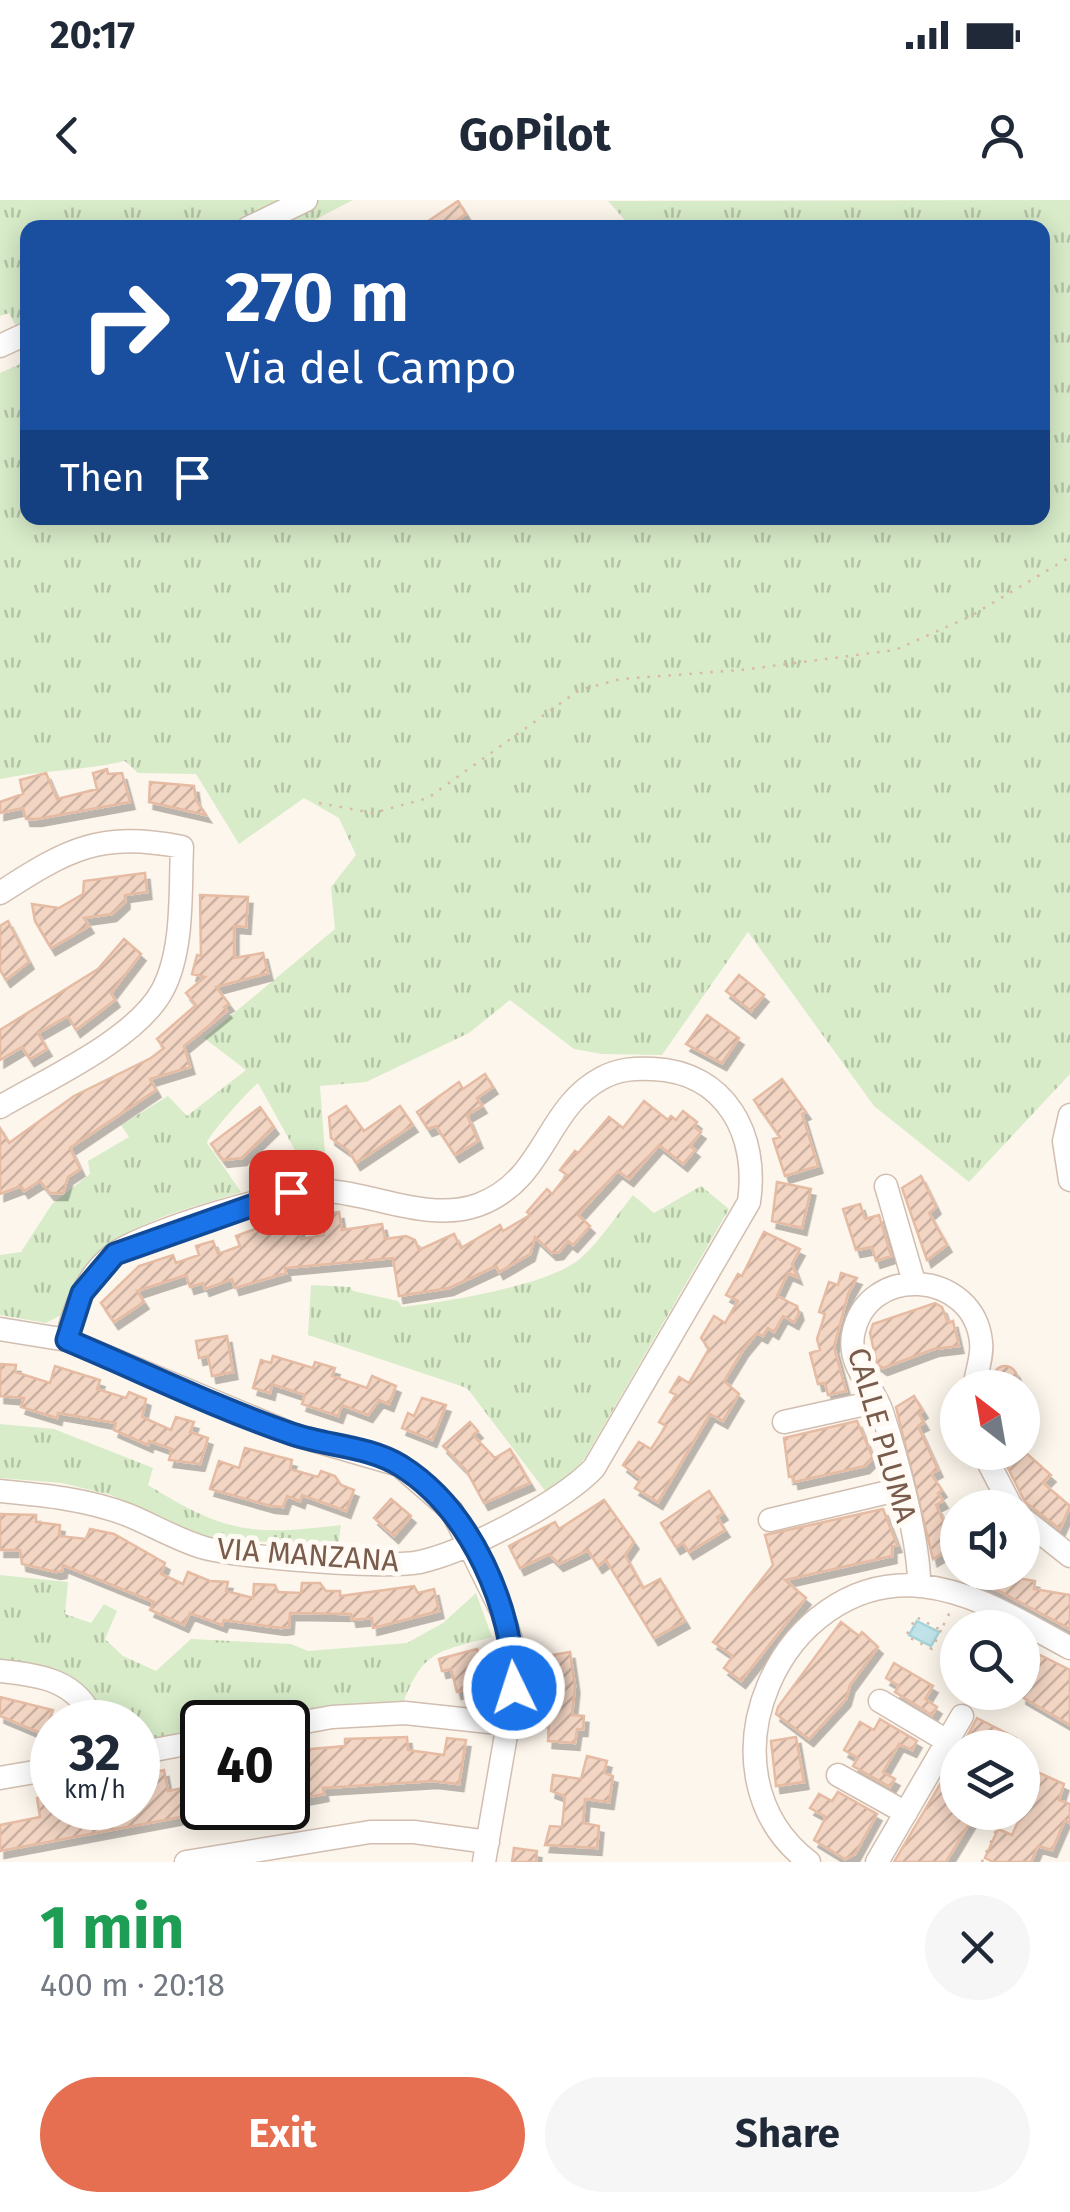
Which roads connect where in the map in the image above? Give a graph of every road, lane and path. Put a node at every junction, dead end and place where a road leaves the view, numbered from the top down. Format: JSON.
{"nodes":[{"id":1,"x":306,"y":200,"type":"edge"},
{"id":2,"x":265,"y":220,"type":"edge"},
{"id":3,"x":1070,"y":557,"type":"edge"},
{"id":4,"x":319,"y":803,"type":"dead end"},
{"id":5,"x":0,"y":894,"type":"edge"},
{"id":6,"x":0,"y":1107,"type":"edge"},
{"id":7,"x":1070,"y":1115,"type":"edge"},
{"id":8,"x":1070,"y":1180,"type":"edge"},
{"id":9,"x":886,"y":1186,"type":"dead end"},
{"id":10,"x":914,"y":1282,"type":"junction"},
{"id":11,"x":0,"y":1329,"type":"edge"},
{"id":12,"x":67,"y":1340,"type":"junction"},
{"id":13,"x":977,"y":1370,"type":"edge"},
{"id":14,"x":875,"y":1396,"type":"junction"},
{"id":15,"x":784,"y":1422,"type":"dead end"},
{"id":16,"x":900,"y":1489,"type":"junction"},
{"id":17,"x":0,"y":1491,"type":"edge"},
{"id":18,"x":770,"y":1520,"type":"dead end"},
{"id":19,"x":1040,"y":1532,"type":"edge"},
{"id":20,"x":470,"y":1541,"type":"junction"},
{"id":21,"x":1070,"y":1556,"type":"edge"},
{"id":22,"x":919,"y":1586,"type":"junction"},
{"id":23,"x":960,"y":1593,"type":"junction"},
{"id":24,"x":951,"y":1610,"type":"edge"},
{"id":25,"x":941,"y":1630,"type":"joint"},
{"id":26,"x":1070,"y":1648,"type":"edge"},
{"id":27,"x":0,"y":1672,"type":"edge"},
{"id":28,"x":81,"y":1700,"type":"edge"},
{"id":29,"x":880,"y":1702,"type":"dead end"},
{"id":30,"x":962,"y":1716,"type":"dead end"},
{"id":31,"x":310,"y":1721,"type":"edge"},
{"id":32,"x":508,"y":1724,"type":"junction"},
{"id":33,"x":954,"y":1730,"type":"edge"},
{"id":34,"x":940,"y":1737,"type":"edge"},
{"id":35,"x":940,"y":1755,"type":"edge"},
{"id":36,"x":30,"y":1773,"type":"edge"},
{"id":37,"x":838,"y":1775,"type":"dead end"},
{"id":38,"x":0,"y":1778,"type":"edge"},
{"id":39,"x":906,"y":1812,"type":"junction"},
{"id":40,"x":996,"y":1830,"type":"edge"},
{"id":41,"x":486,"y":1852,"type":"edge"},
{"id":42,"x":186,"y":1862,"type":"edge"},
{"id":43,"x":809,"y":1862,"type":"edge"},
{"id":44,"x":877,"y":1862,"type":"edge"},
{"id":45,"x":982,"y":1862,"type":"edge"}],
"edges":[{"from":1,"to":2,"type":"street"},
{"from":3,"to":4,"type":"path"},
{"from":5,"to":6,"type":"street"},
{"from":7,"to":8,"type":"street"},
{"from":9,"to":10,"type":"street"},
{"from":10,"to":13,"type":"street"},
{"from":10,"to":14,"type":"street","name":"CALLE PLUMA"},
{"from":11,"to":12,"type":"street"},
{"from":12,"to":20,"type":"street"},
{"from":12,"to":20,"type":"street","name":"VIA MANZANA"},
{"from":14,"to":15,"type":"street"},
{"from":14,"to":16,"type":"street","name":"CALLE PLUMA"},
{"from":16,"to":18,"type":"street"},
{"from":16,"to":22,"type":"street","name":"CALLE PLUMA"},
{"from":17,"to":20,"type":"street","name":"VIA MANZANA"},
{"from":19,"to":21,"type":"street"},
{"from":20,"to":32,"type":"street"},
{"from":22,"to":23,"type":"street"},
{"from":22,"to":43,"type":"street"},
{"from":23,"to":24,"type":"path"},
{"from":23,"to":26,"type":"street"},
{"from":25,"to":25,"type":"path"},
{"from":27,"to":28,"type":"street"},
{"from":29,"to":34,"type":"street"},
{"from":30,"to":33,"type":"street"},
{"from":31,"to":32,"type":"street"},
{"from":32,"to":41,"type":"street"},
{"from":35,"to":39,"type":"street"},
{"from":36,"to":38,"type":"street"},
{"from":37,"to":39,"type":"street"},
{"from":39,"to":44,"type":"street"},
{"from":40,"to":45,"type":"path"},
{"from":41,"to":42,"type":"street"}]}
